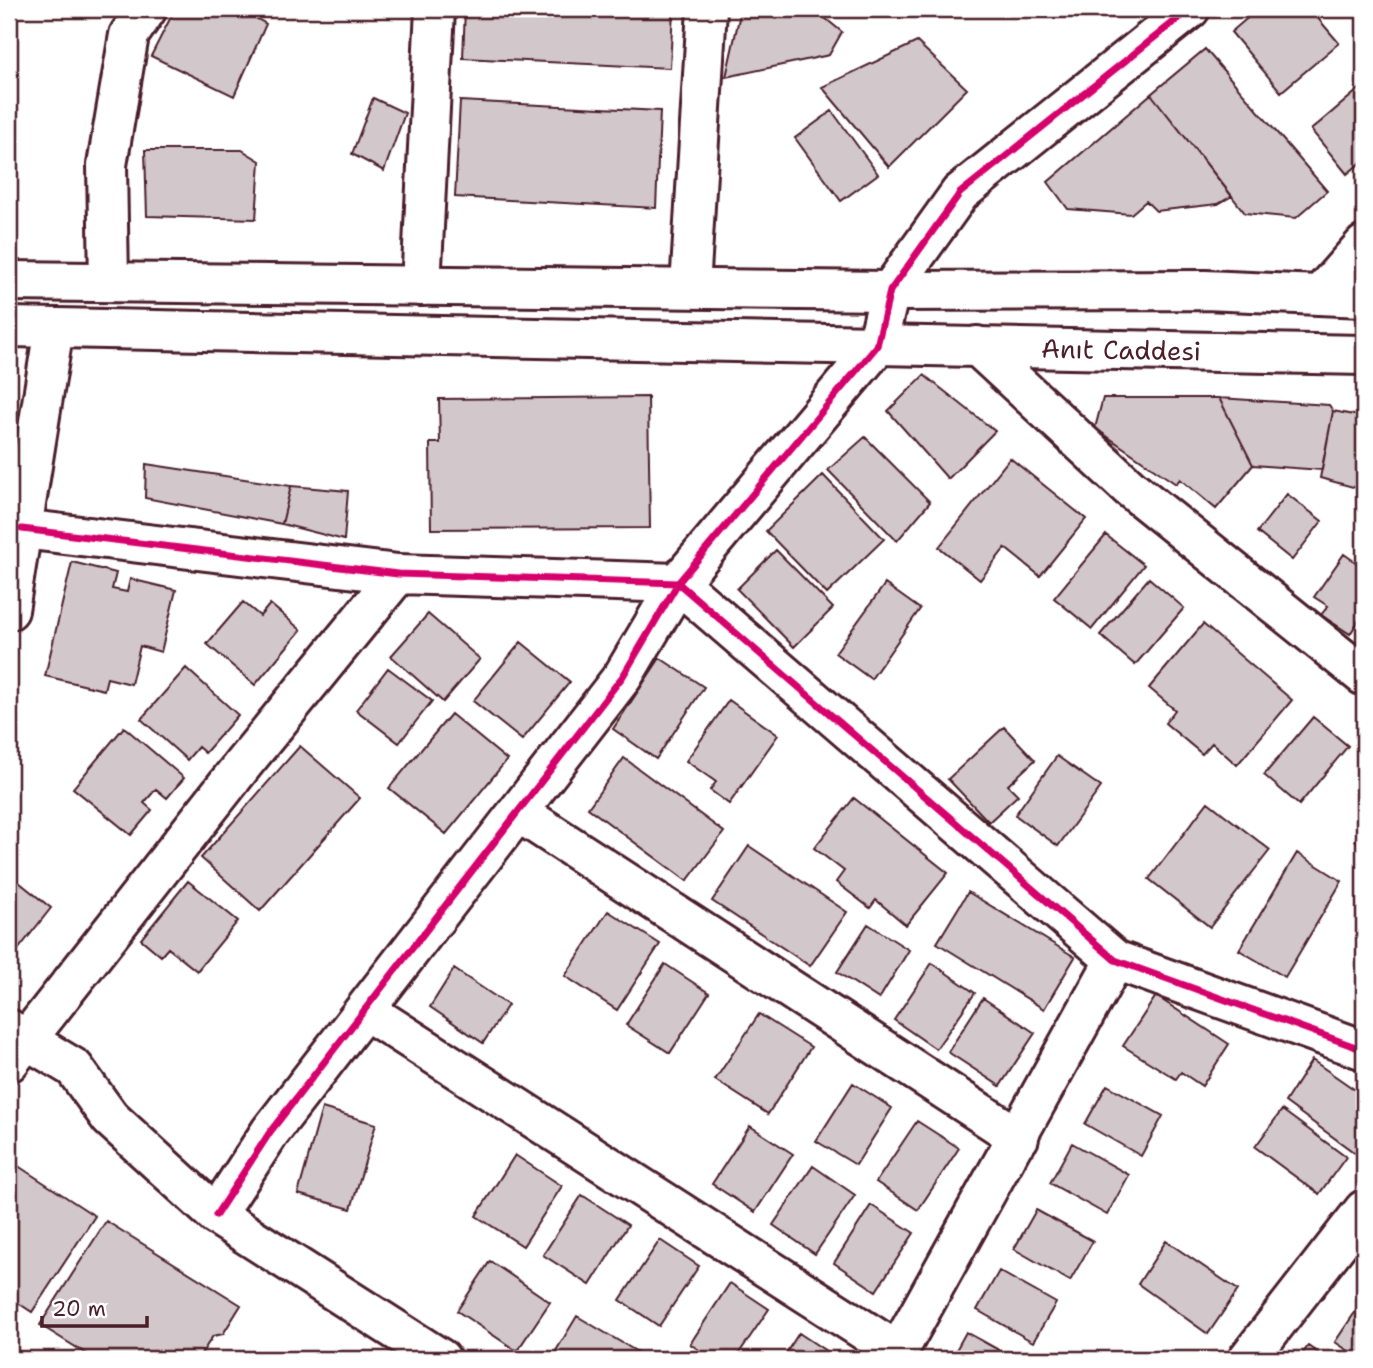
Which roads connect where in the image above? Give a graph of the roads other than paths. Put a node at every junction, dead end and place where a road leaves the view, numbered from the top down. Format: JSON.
{"nodes":[{"id":1,"x":147,"y":9,"type":"edge"},
{"id":2,"x":435,"y":9,"type":"edge"},
{"id":3,"x":707,"y":9,"type":"edge"},
{"id":4,"x":1189,"y":9,"type":"edge"},
{"id":5,"x":1364,"y":245,"type":"edge"},
{"id":6,"x":9,"y":281,"type":"edge"},
{"id":7,"x":108,"y":282,"type":"junction"},
{"id":8,"x":421,"y":286,"type":"junction"},
{"id":9,"x":690,"y":288,"type":"junction"},
{"id":10,"x":890,"y":290,"type":"junction"},
{"id":11,"x":1320,"y":295,"type":"junction"},
{"id":12,"x":1364,"y":297,"type":"edge"},
{"id":13,"x":9,"y":327,"type":"edge"},
{"id":14,"x":54,"y":328,"type":"junction"},
{"id":15,"x":877,"y":346,"type":"junction"},
{"id":16,"x":977,"y":346,"type":"junction"},
{"id":17,"x":1364,"y":355,"type":"edge"},
{"id":18,"x":22,"y":529,"type":"junction"},
{"id":19,"x":398,"y":573,"type":"junction"},
{"id":20,"x":678,"y":583,"type":"junction"},
{"id":21,"x":9,"y":610,"type":"edge"},
{"id":22,"x":1364,"y":676,"type":"edge"},
{"id":23,"x":518,"y":812,"type":"junction"},
{"id":24,"x":1115,"y":960,"type":"junction"},
{"id":25,"x":366,"y":1010,"type":"junction"},
{"id":26,"x":14,"y":1044,"type":"edge"},
{"id":27,"x":1364,"y":1051,"type":"edge"},
{"id":28,"x":1020,"y":1138,"type":"junction"},
{"id":29,"x":1364,"y":1210,"type":"edge"},
{"id":30,"x":216,"y":1215,"type":"junction"},
{"id":31,"x":896,"y":1356,"type":"edge"},
{"id":32,"x":441,"y":1359,"type":"edge"},
{"id":33,"x":1248,"y":1359,"type":"edge"}],
"edges":[{"from":1,"to":7,"type":"street"},
{"from":2,"to":8,"type":"street"},
{"from":3,"to":9,"type":"street"},
{"from":4,"to":10,"type":"street"},
{"from":5,"to":11,"type":"street"},
{"from":6,"to":7,"type":"street"},
{"from":7,"to":8,"type":"street"},
{"from":8,"to":9,"type":"street"},
{"from":9,"to":10,"type":"street"},
{"from":10,"to":11,"type":"street"},
{"from":10,"to":15,"type":"street"},
{"from":11,"to":12,"type":"street"},
{"from":13,"to":14,"type":"street","name":"Anıt Caddesi"},
{"from":14,"to":15,"type":"street","name":"Anıt Caddesi"},
{"from":14,"to":18,"type":"street"},
{"from":15,"to":16,"type":"street","name":"Anıt Caddesi"},
{"from":15,"to":20,"type":"street"},
{"from":16,"to":17,"type":"street","name":"Anıt Caddesi"},
{"from":16,"to":22,"type":"street"},
{"from":18,"to":19,"type":"street"},
{"from":18,"to":21,"type":"street"},
{"from":19,"to":20,"type":"street"},
{"from":19,"to":26,"type":"street"},
{"from":20,"to":23,"type":"street"},
{"from":20,"to":24,"type":"street"},
{"from":23,"to":25,"type":"street"},
{"from":23,"to":28,"type":"street"},
{"from":24,"to":27,"type":"street"},
{"from":24,"to":28,"type":"street"},
{"from":25,"to":30,"type":"street"},
{"from":25,"to":31,"type":"street"},
{"from":26,"to":30,"type":"street"},
{"from":28,"to":31,"type":"street"},
{"from":29,"to":33,"type":"street"},
{"from":30,"to":32,"type":"street"}]}
